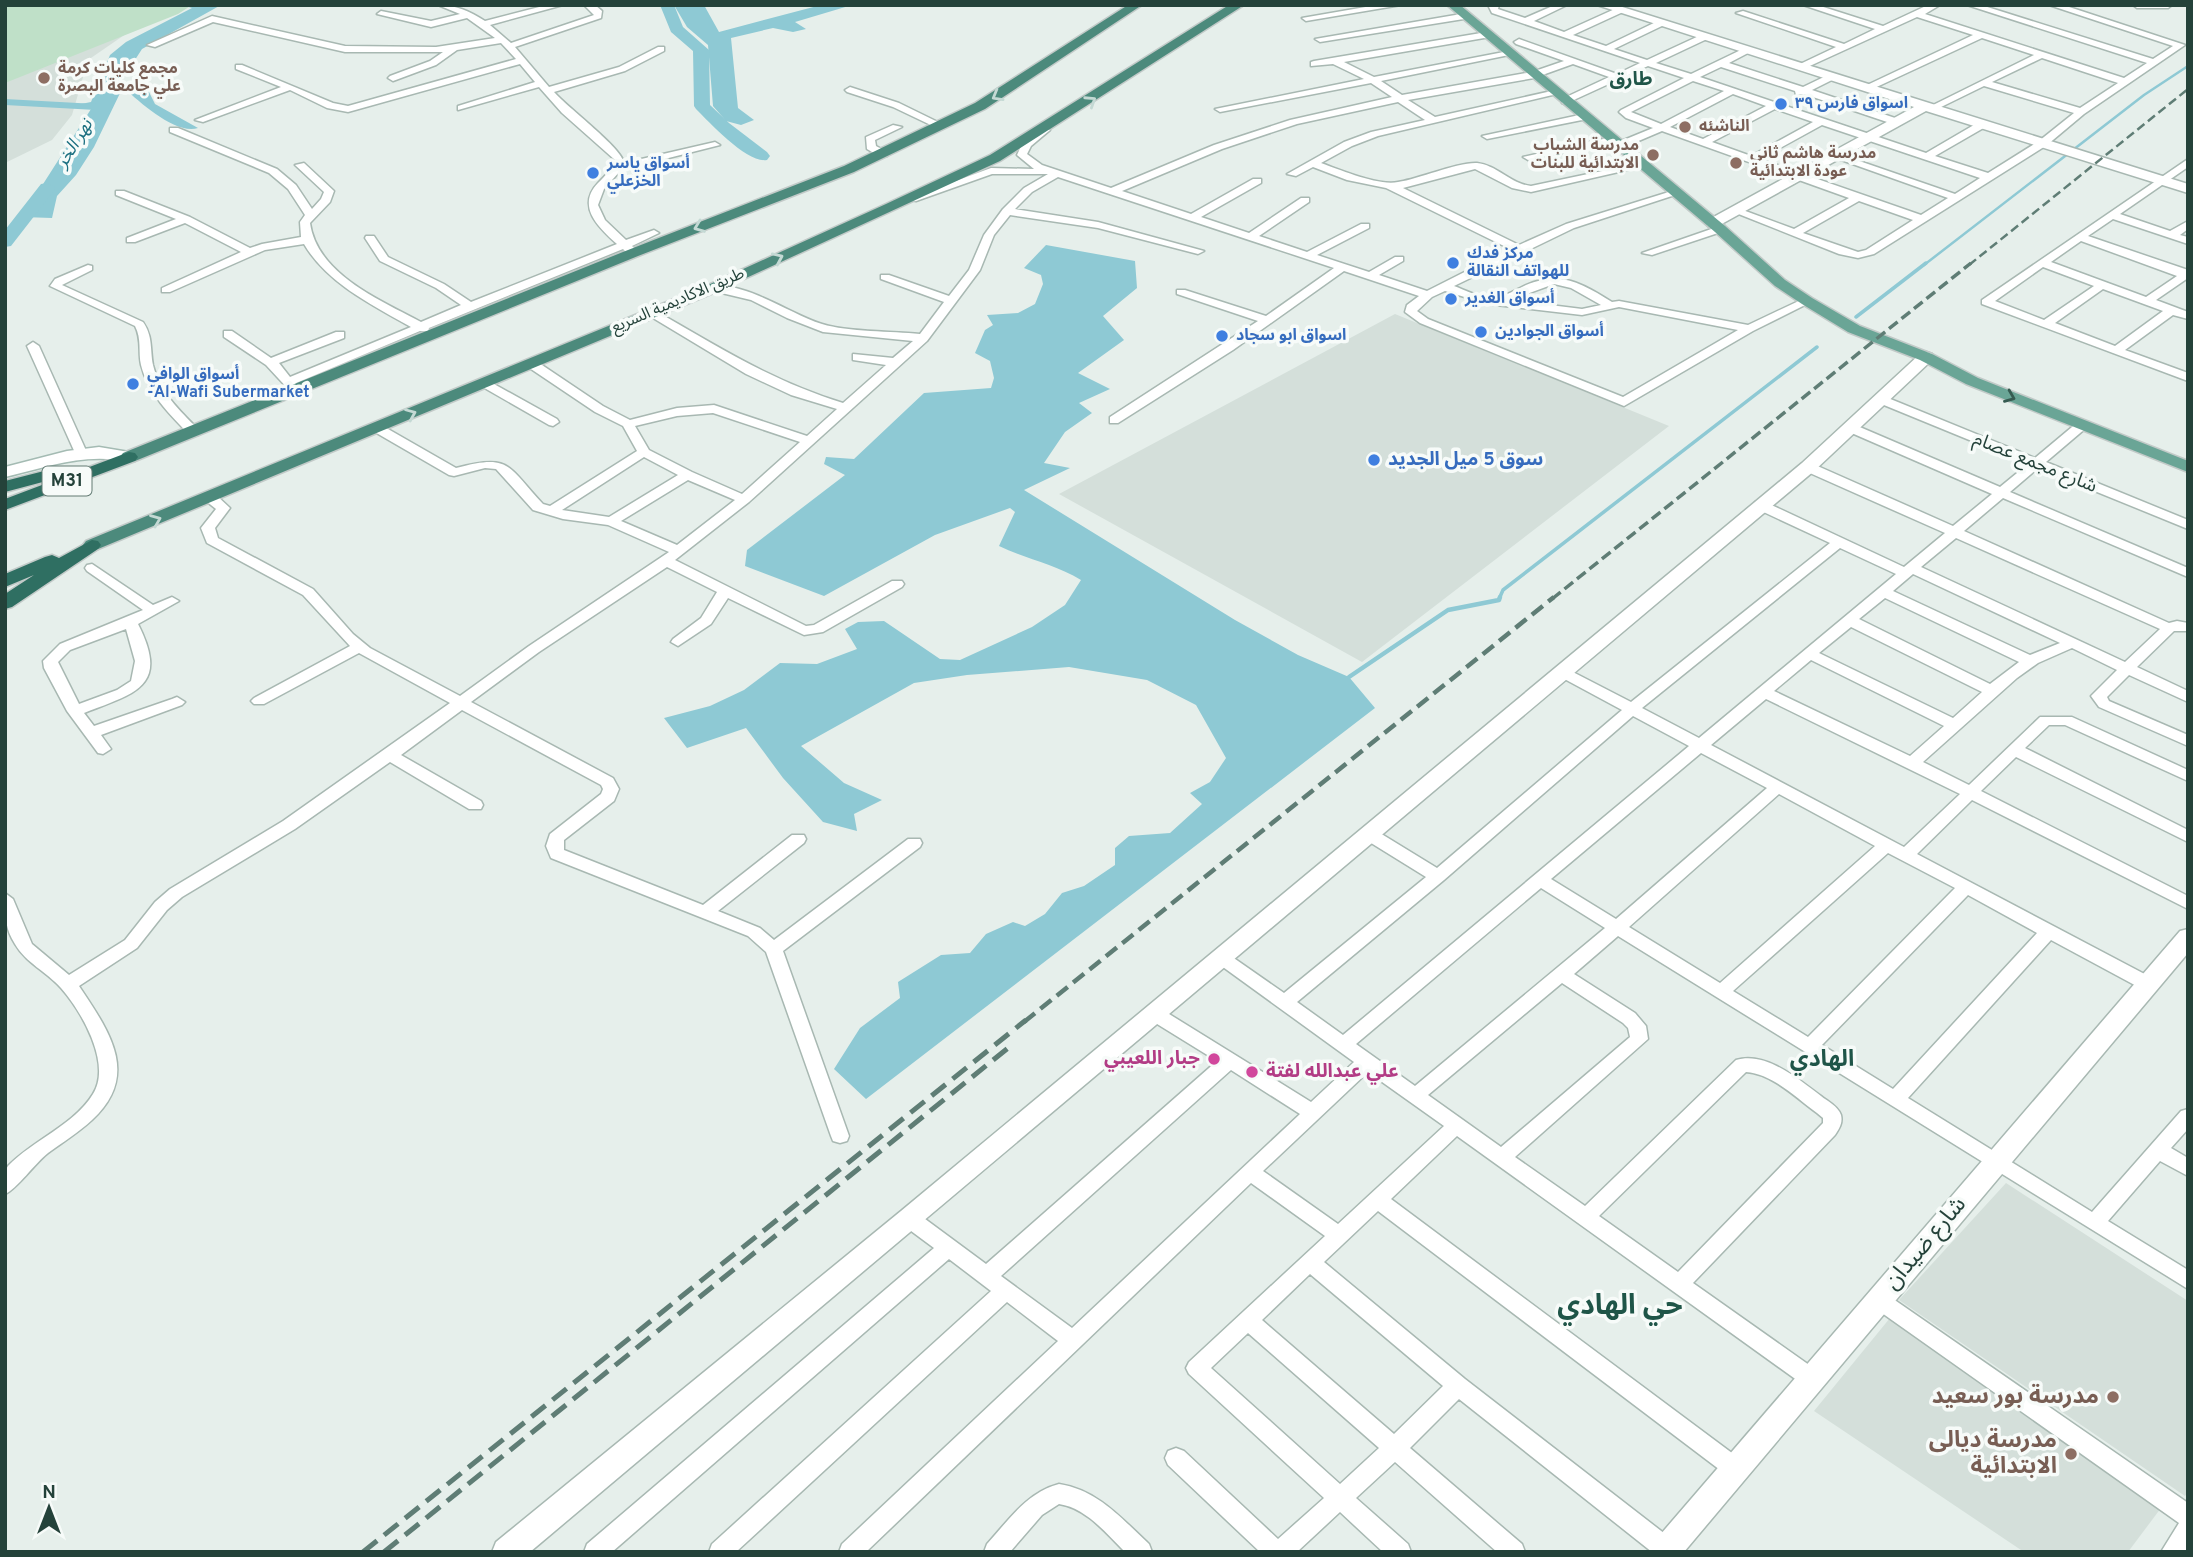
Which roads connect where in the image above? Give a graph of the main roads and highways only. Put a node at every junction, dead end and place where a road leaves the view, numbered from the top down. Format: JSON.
{"nodes":[{"id":1,"x":1136,"y":5,"type":"edge"},
{"id":2,"x":1238,"y":5,"type":"edge"},
{"id":3,"x":1474,"y":10,"type":"edge"},
{"id":4,"x":1926,"y":357,"type":"junction"},
{"id":5,"x":2188,"y":451,"type":"edge"},
{"id":6,"x":129,"y":457,"type":"junction"},
{"id":7,"x":2188,"y":467,"type":"edge"},
{"id":8,"x":5,"y":487,"type":"edge"},
{"id":9,"x":5,"y":505,"type":"edge"},
{"id":10,"x":92,"y":545,"type":"junction"},
{"id":11,"x":5,"y":581,"type":"edge"},
{"id":12,"x":5,"y":603,"type":"edge"}],
"edges":[{"from":1,"to":6,"type":"highway","one_way":true},
{"from":10,"to":2,"type":"highway","name":"طريق الاكاديمية السريع","one_way":true},
{"from":3,"to":4,"type":"main road"},
{"from":4,"to":5,"type":"main road"},
{"from":4,"to":7,"type":"main road","one_way":true},
{"from":6,"to":8,"type":"highway"},
{"from":6,"to":9,"type":"highway","number":"M31"},
{"from":10,"to":11,"type":"highway"},
{"from":10,"to":12,"type":"highway"}]}
